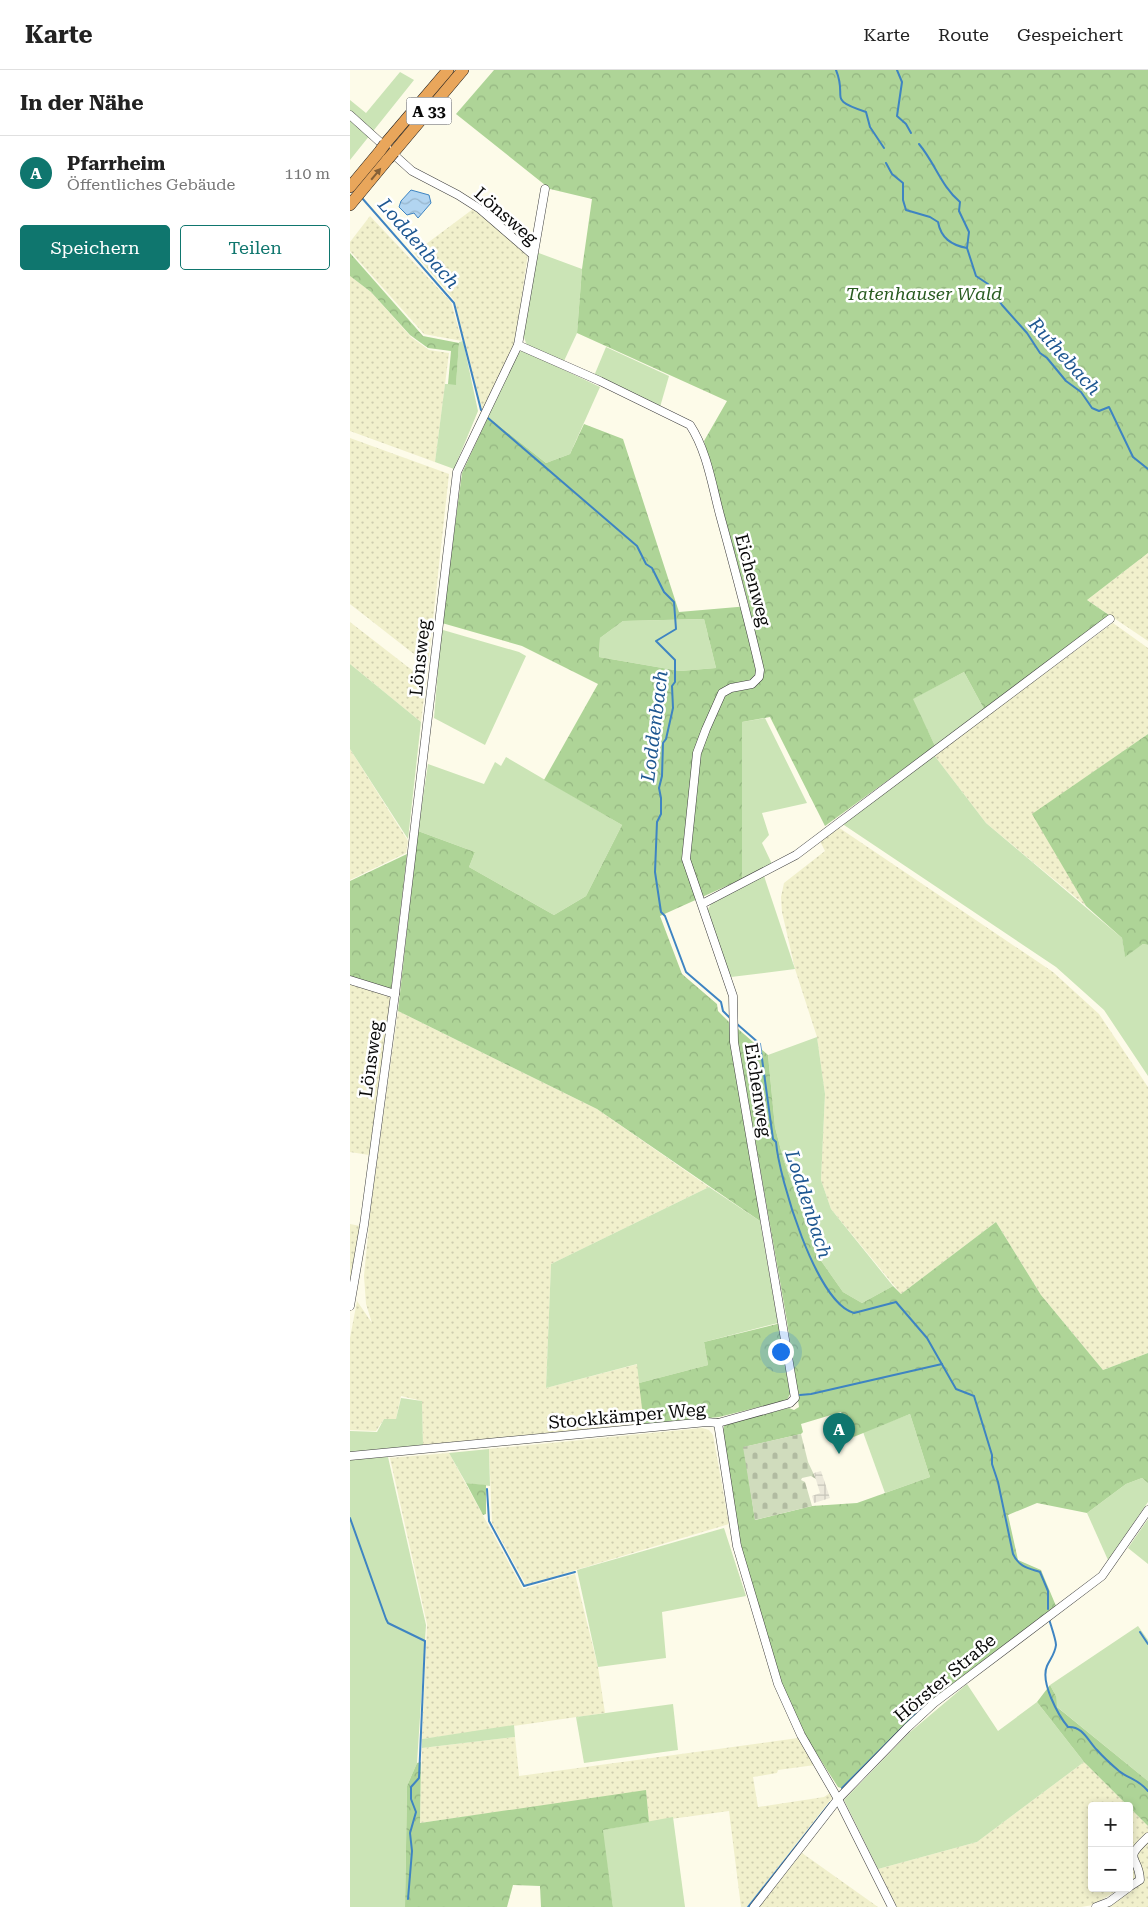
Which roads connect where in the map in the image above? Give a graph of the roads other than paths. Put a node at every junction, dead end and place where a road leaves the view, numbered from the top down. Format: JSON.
{"nodes":[{"id":1,"x":448,"y":70,"type":"edge"},
{"id":2,"x":463,"y":70,"type":"edge"},
{"id":3,"x":350,"y":115,"type":"edge"},
{"id":4,"x":387,"y":152,"type":"junction"},
{"id":5,"x":357,"y":185,"type":"edge"},
{"id":6,"x":545,"y":189,"type":"dead end"},
{"id":7,"x":351,"y":204,"type":"edge"},
{"id":8,"x":532,"y":254,"type":"junction"},
{"id":9,"x":518,"y":345,"type":"junction"},
{"id":10,"x":1110,"y":620,"type":"dead end"},
{"id":11,"x":702,"y":904,"type":"junction"},
{"id":12,"x":350,"y":980,"type":"edge"},
{"id":13,"x":395,"y":994,"type":"junction"},
{"id":14,"x":350,"y":1306,"type":"edge"},
{"id":15,"x":718,"y":1423,"type":"junction"},
{"id":16,"x":350,"y":1456,"type":"edge"},
{"id":17,"x":1148,"y":1510,"type":"edge"},
{"id":18,"x":838,"y":1799,"type":"junction"},
{"id":19,"x":1148,"y":1837,"type":"edge"},
{"id":20,"x":1133,"y":1854,"type":"edge"},
{"id":21,"x":1133,"y":1860,"type":"edge"},
{"id":22,"x":1133,"y":1885,"type":"edge"},
{"id":23,"x":1122,"y":1892,"type":"edge"},
{"id":24,"x":754,"y":1907,"type":"edge"},
{"id":25,"x":892,"y":1907,"type":"edge"},
{"id":26,"x":1096,"y":1907,"type":"edge"}],
"edges":[{"from":1,"to":4,"type":"highway","number":"A 33"},
{"from":2,"to":4,"type":"highway","number":"A 33"},
{"from":3,"to":8,"type":"street","name":"Lönsweg"},
{"from":4,"to":5,"type":"highway","number":"A 33"},
{"from":5,"to":7,"type":"highway","number":"A 33"},
{"from":6,"to":8,"type":"street"},
{"from":8,"to":9,"type":"street","name":"Lönsweg"},
{"from":9,"to":11,"type":"street","name":"Eichenweg"},
{"from":9,"to":13,"type":"street","name":"Lönsweg"},
{"from":10,"to":11,"type":"street"},
{"from":11,"to":15,"type":"street","name":"Eichenweg"},
{"from":12,"to":13,"type":"street"},
{"from":13,"to":14,"type":"street","name":"Lönsweg"},
{"from":15,"to":16,"type":"street","name":"Stockkämper Weg"},
{"from":15,"to":18,"type":"street","name":"Stockkämper Weg"},
{"from":17,"to":18,"type":"street","name":"Hörster Straße"},
{"from":18,"to":24,"type":"street","name":"Hörster Straße"},
{"from":18,"to":25,"type":"street","name":"Stockkämper Weg"},
{"from":19,"to":20,"type":"street"},
{"from":21,"to":22,"type":"street"},
{"from":23,"to":26,"type":"street"}]}
